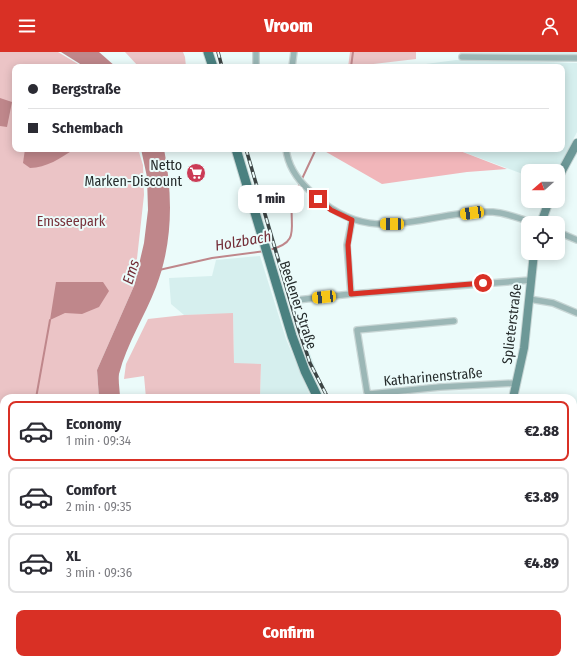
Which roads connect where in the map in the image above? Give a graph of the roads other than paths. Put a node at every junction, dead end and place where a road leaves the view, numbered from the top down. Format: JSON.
{"nodes":[{"id":1,"x":208,"y":52,"type":"edge"},
{"id":2,"x":256,"y":52,"type":"edge"},
{"id":3,"x":294,"y":52,"type":"edge"},
{"id":4,"x":462,"y":57,"type":"dead end"},
{"id":5,"x":577,"y":58,"type":"edge"},
{"id":6,"x":211,"y":64,"type":"edge"},
{"id":7,"x":256,"y":64,"type":"edge"},
{"id":8,"x":292,"y":64,"type":"edge"},
{"id":9,"x":577,"y":143,"type":"edge"},
{"id":10,"x":237,"y":152,"type":"edge"},
{"id":11,"x":287,"y":152,"type":"edge"},
{"id":12,"x":565,"y":165,"type":"edge"},
{"id":13,"x":521,"y":219,"type":"edge"},
{"id":14,"x":352,"y":220,"type":"junction"},
{"id":15,"x":565,"y":235,"type":"edge"},
{"id":16,"x":577,"y":240,"type":"edge"},
{"id":17,"x":533,"y":260,"type":"edge"},
{"id":18,"x":530,"y":280,"type":"junction"},
{"id":19,"x":351,"y":294,"type":"junction"},
{"id":20,"x":529,"y":299,"type":"junction"},
{"id":21,"x":297,"y":300,"type":"dead end"},
{"id":22,"x":577,"y":313,"type":"edge"},
{"id":23,"x":454,"y":321,"type":"dead end"},
{"id":24,"x":517,"y":383,"type":"junction"},
{"id":25,"x":316,"y":394,"type":"edge"},
{"id":26,"x":514,"y":394,"type":"edge"}],
"edges":[{"from":1,"to":6,"type":"main road"},
{"from":2,"to":7,"type":"street"},
{"from":3,"to":8,"type":"street"},
{"from":4,"to":5,"type":"street"},
{"from":9,"to":12,"type":"street"},
{"from":10,"to":25,"type":"main road","name":"Beelener Straße"},
{"from":11,"to":14,"type":"street"},
{"from":13,"to":14,"type":"street"},
{"from":14,"to":19,"type":"street"},
{"from":15,"to":16,"type":"street"},
{"from":17,"to":18,"type":"street","name":"Splieterstraße"},
{"from":18,"to":19,"type":"street"},
{"from":18,"to":20,"type":"street","name":"Splieterstraße"},
{"from":19,"to":21,"type":"street"},
{"from":20,"to":22,"type":"street"},
{"from":20,"to":24,"type":"street","name":"Splieterstraße"},
{"from":23,"to":24,"type":"street","name":"Katharinenstraße"},
{"from":24,"to":26,"type":"street","name":"Splieterstraße"}]}
